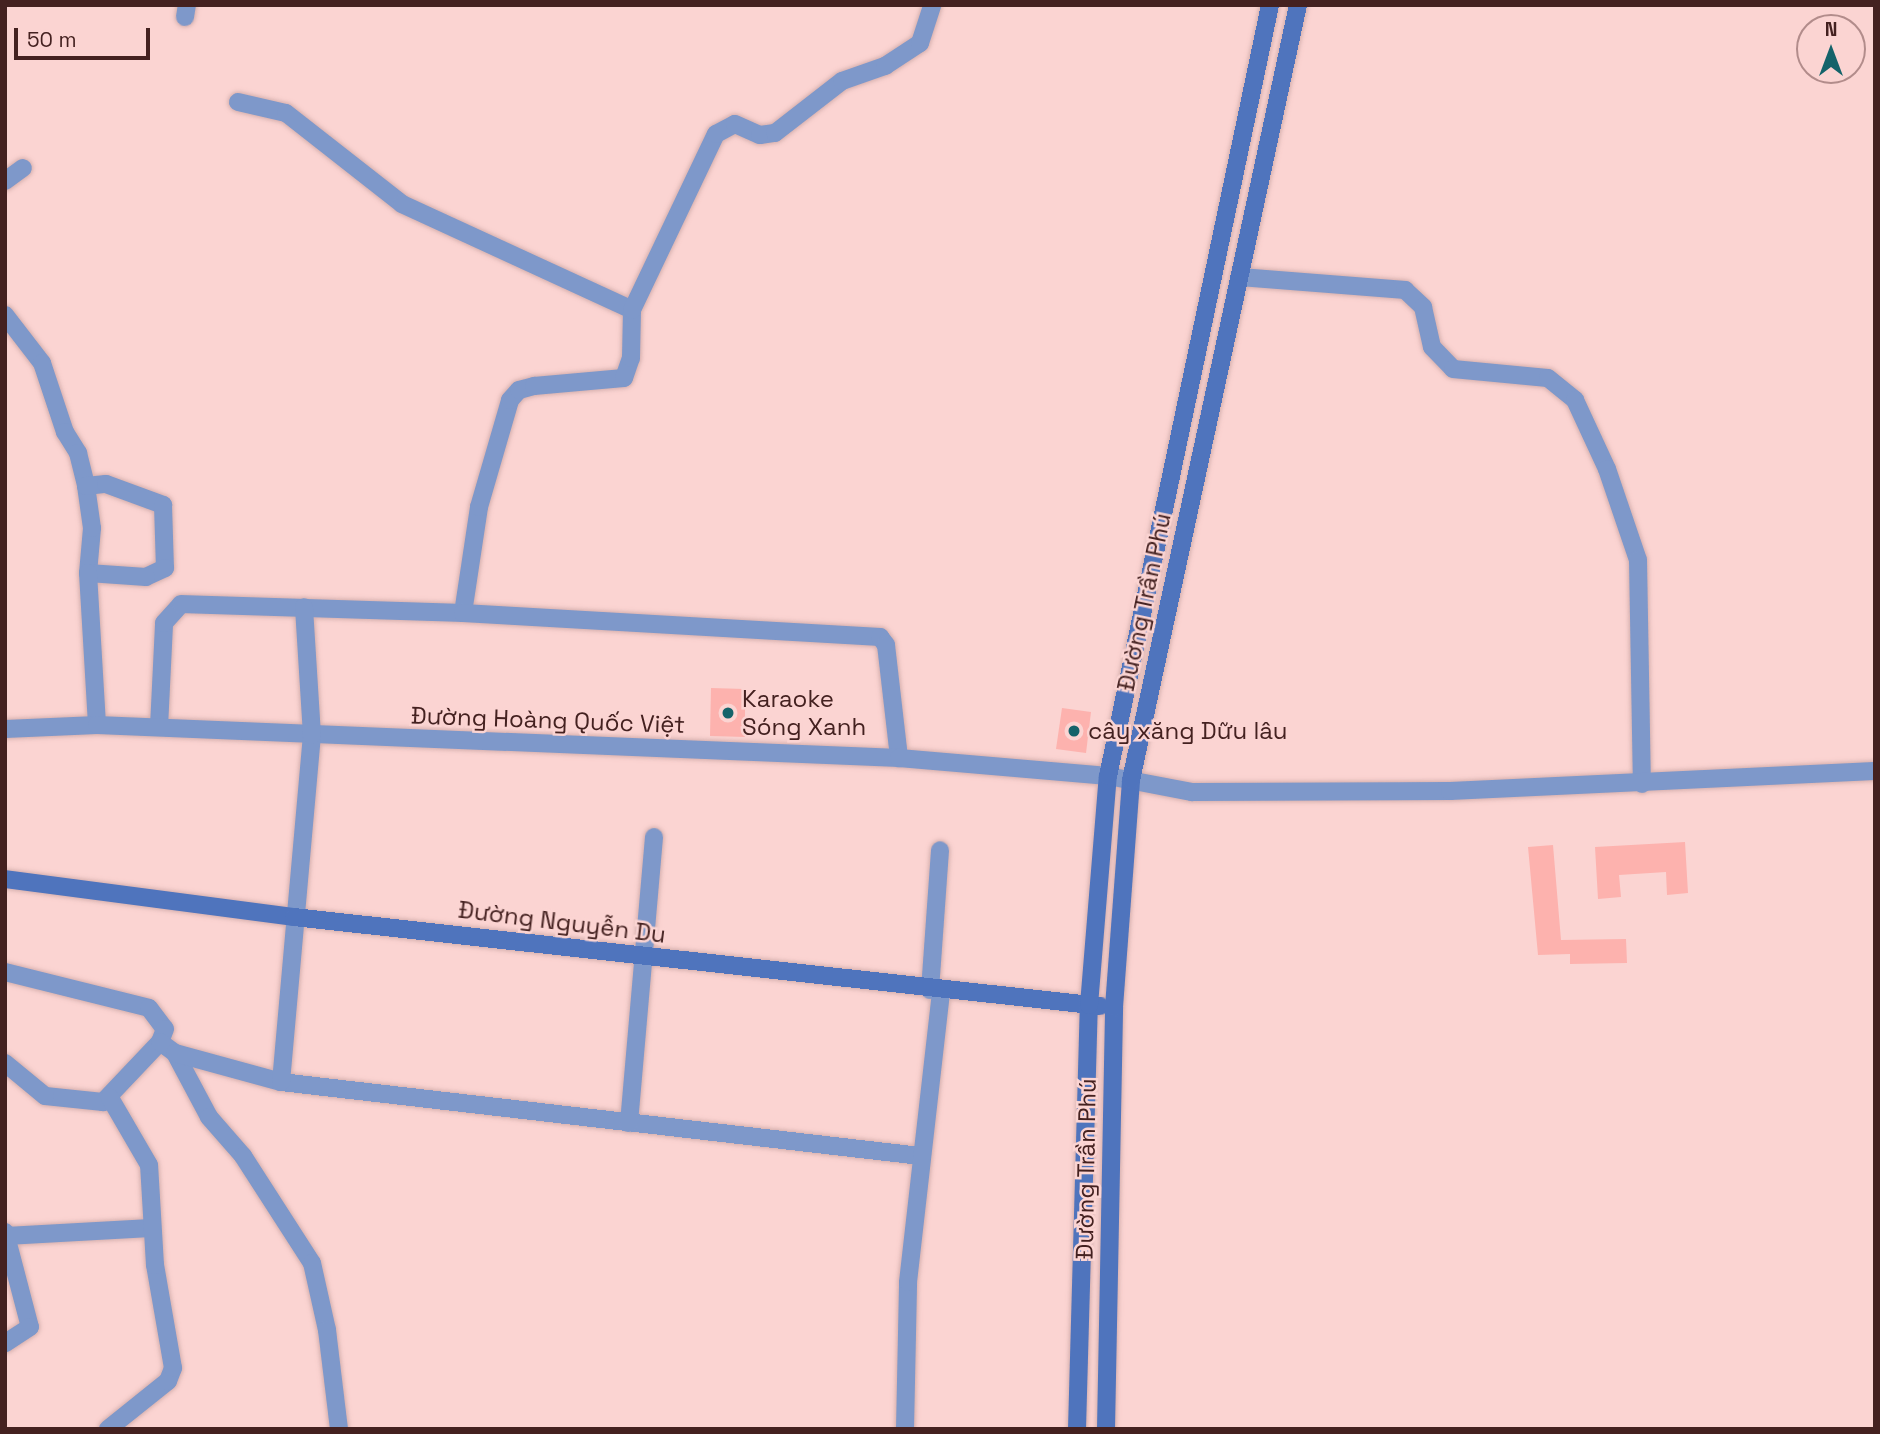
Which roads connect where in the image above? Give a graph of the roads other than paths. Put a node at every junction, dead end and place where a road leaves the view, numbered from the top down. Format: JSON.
{"nodes":[{"id":1,"x":932,"y":5,"type":"edge"},
{"id":2,"x":1270,"y":5,"type":"edge"},
{"id":3,"x":1298,"y":5,"type":"edge"},
{"id":4,"x":238,"y":102,"type":"dead end"},
{"id":5,"x":23,"y":168,"type":"dead end"},
{"id":6,"x":5,"y":181,"type":"edge"},
{"id":7,"x":1240,"y":277,"type":"junction"},
{"id":8,"x":632,"y":310,"type":"junction"},
{"id":9,"x":5,"y":315,"type":"edge"},
{"id":10,"x":86,"y":486,"type":"junction"},
{"id":11,"x":89,"y":573,"type":"junction"},
{"id":12,"x":304,"y":607,"type":"junction"},
{"id":13,"x":463,"y":613,"type":"junction"},
{"id":14,"x":97,"y":725,"type":"junction"},
{"id":15,"x":159,"y":727,"type":"junction"},
{"id":16,"x":5,"y":729,"type":"edge"},
{"id":17,"x":312,"y":735,"type":"junction"},
{"id":18,"x":899,"y":758,"type":"junction"},
{"id":19,"x":1875,"y":771,"type":"edge"},
{"id":20,"x":1108,"y":776,"type":"junction"},
{"id":21,"x":1131,"y":780,"type":"junction"},
{"id":22,"x":1642,"y":784,"type":"junction"},
{"id":23,"x":654,"y":837,"type":"dead end"},
{"id":24,"x":940,"y":850,"type":"dead end"},
{"id":25,"x":5,"y":879,"type":"edge"},
{"id":26,"x":295,"y":917,"type":"junction"},
{"id":27,"x":643,"y":956,"type":"junction"},
{"id":28,"x":5,"y":972,"type":"edge"},
{"id":29,"x":936,"y":990,"type":"junction"},
{"id":30,"x":1088,"y":1005,"type":"junction"},
{"id":31,"x":1114,"y":1007,"type":"junction"},
{"id":32,"x":160,"y":1042,"type":"junction"},
{"id":33,"x":175,"y":1054,"type":"junction"},
{"id":34,"x":5,"y":1063,"type":"edge"},
{"id":35,"x":281,"y":1082,"type":"junction"},
{"id":36,"x":110,"y":1098,"type":"junction"},
{"id":37,"x":629,"y":1123,"type":"junction"},
{"id":38,"x":921,"y":1156,"type":"junction"},
{"id":39,"x":151,"y":1228,"type":"junction"},
{"id":40,"x":6,"y":1234,"type":"edge"},
{"id":41,"x":5,"y":1343,"type":"edge"},
{"id":42,"x":108,"y":1429,"type":"edge"},
{"id":43,"x":339,"y":1429,"type":"edge"},
{"id":44,"x":905,"y":1429,"type":"edge"},
{"id":45,"x":1077,"y":1429,"type":"edge"},
{"id":46,"x":1106,"y":1429,"type":"edge"}],
"edges":[{"from":1,"to":8,"type":"street"},
{"from":2,"to":20,"type":"main road","name":"Đường Trần Phú"},
{"from":3,"to":7,"type":"main road","name":"Đường Trần Phú"},
{"from":4,"to":8,"type":"street"},
{"from":5,"to":6,"type":"street"},
{"from":7,"to":21,"type":"main road","name":"Đường Trần Phú"},
{"from":7,"to":22,"type":"street"},
{"from":8,"to":13,"type":"street"},
{"from":9,"to":10,"type":"street"},
{"from":10,"to":11,"type":"street"},
{"from":10,"to":11,"type":"street"},
{"from":11,"to":14,"type":"street"},
{"from":12,"to":13,"type":"street"},
{"from":12,"to":15,"type":"street"},
{"from":12,"to":17,"type":"street"},
{"from":13,"to":18,"type":"street"},
{"from":14,"to":15,"type":"street","name":"Đường Hoàng Quốc Việt"},
{"from":14,"to":16,"type":"street","name":"Đường Hoàng Quốc Việt"},
{"from":15,"to":17,"type":"street","name":"Đường Hoàng Quốc Việt"},
{"from":17,"to":18,"type":"street","name":"Đường Hoàng Quốc Việt"},
{"from":17,"to":26,"type":"street"},
{"from":18,"to":20,"type":"street","name":"Đường Hoàng Quốc Việt"},
{"from":19,"to":22,"type":"street","name":"Đường Hoàng Quốc Việt"},
{"from":20,"to":21,"type":"street","name":"Đường Hoàng Quốc Việt"},
{"from":20,"to":30,"type":"main road","name":"Đường Trần Phú"},
{"from":21,"to":22,"type":"street","name":"Đường Hoàng Quốc Việt"},
{"from":21,"to":31,"type":"main road","name":"Đường Trần Phú"},
{"from":23,"to":27,"type":"street"},
{"from":24,"to":29,"type":"street"},
{"from":25,"to":26,"type":"main road","name":"Đường Nguyễn Du"},
{"from":26,"to":27,"type":"main road","name":"Đường Nguyễn Du"},
{"from":26,"to":35,"type":"street"},
{"from":27,"to":29,"type":"main road","name":"Đường Nguyễn Du"},
{"from":27,"to":37,"type":"street"},
{"from":28,"to":32,"type":"street"},
{"from":29,"to":30,"type":"main road","name":"Đường Nguyễn Du"},
{"from":29,"to":38,"type":"street"},
{"from":30,"to":31,"type":"main road","name":"Đường Nguyễn Du"},
{"from":30,"to":45,"type":"main road","name":"Đường Trần Phú"},
{"from":31,"to":46,"type":"main road","name":"Đường Trần Phú"},
{"from":32,"to":33,"type":"street"},
{"from":32,"to":36,"type":"street"},
{"from":33,"to":35,"type":"street"},
{"from":33,"to":43,"type":"street"},
{"from":34,"to":36,"type":"street"},
{"from":35,"to":37,"type":"street"},
{"from":36,"to":39,"type":"street"},
{"from":37,"to":38,"type":"street"},
{"from":38,"to":44,"type":"street"},
{"from":39,"to":40,"type":"street"},
{"from":39,"to":42,"type":"street"},
{"from":40,"to":41,"type":"street"}]}
